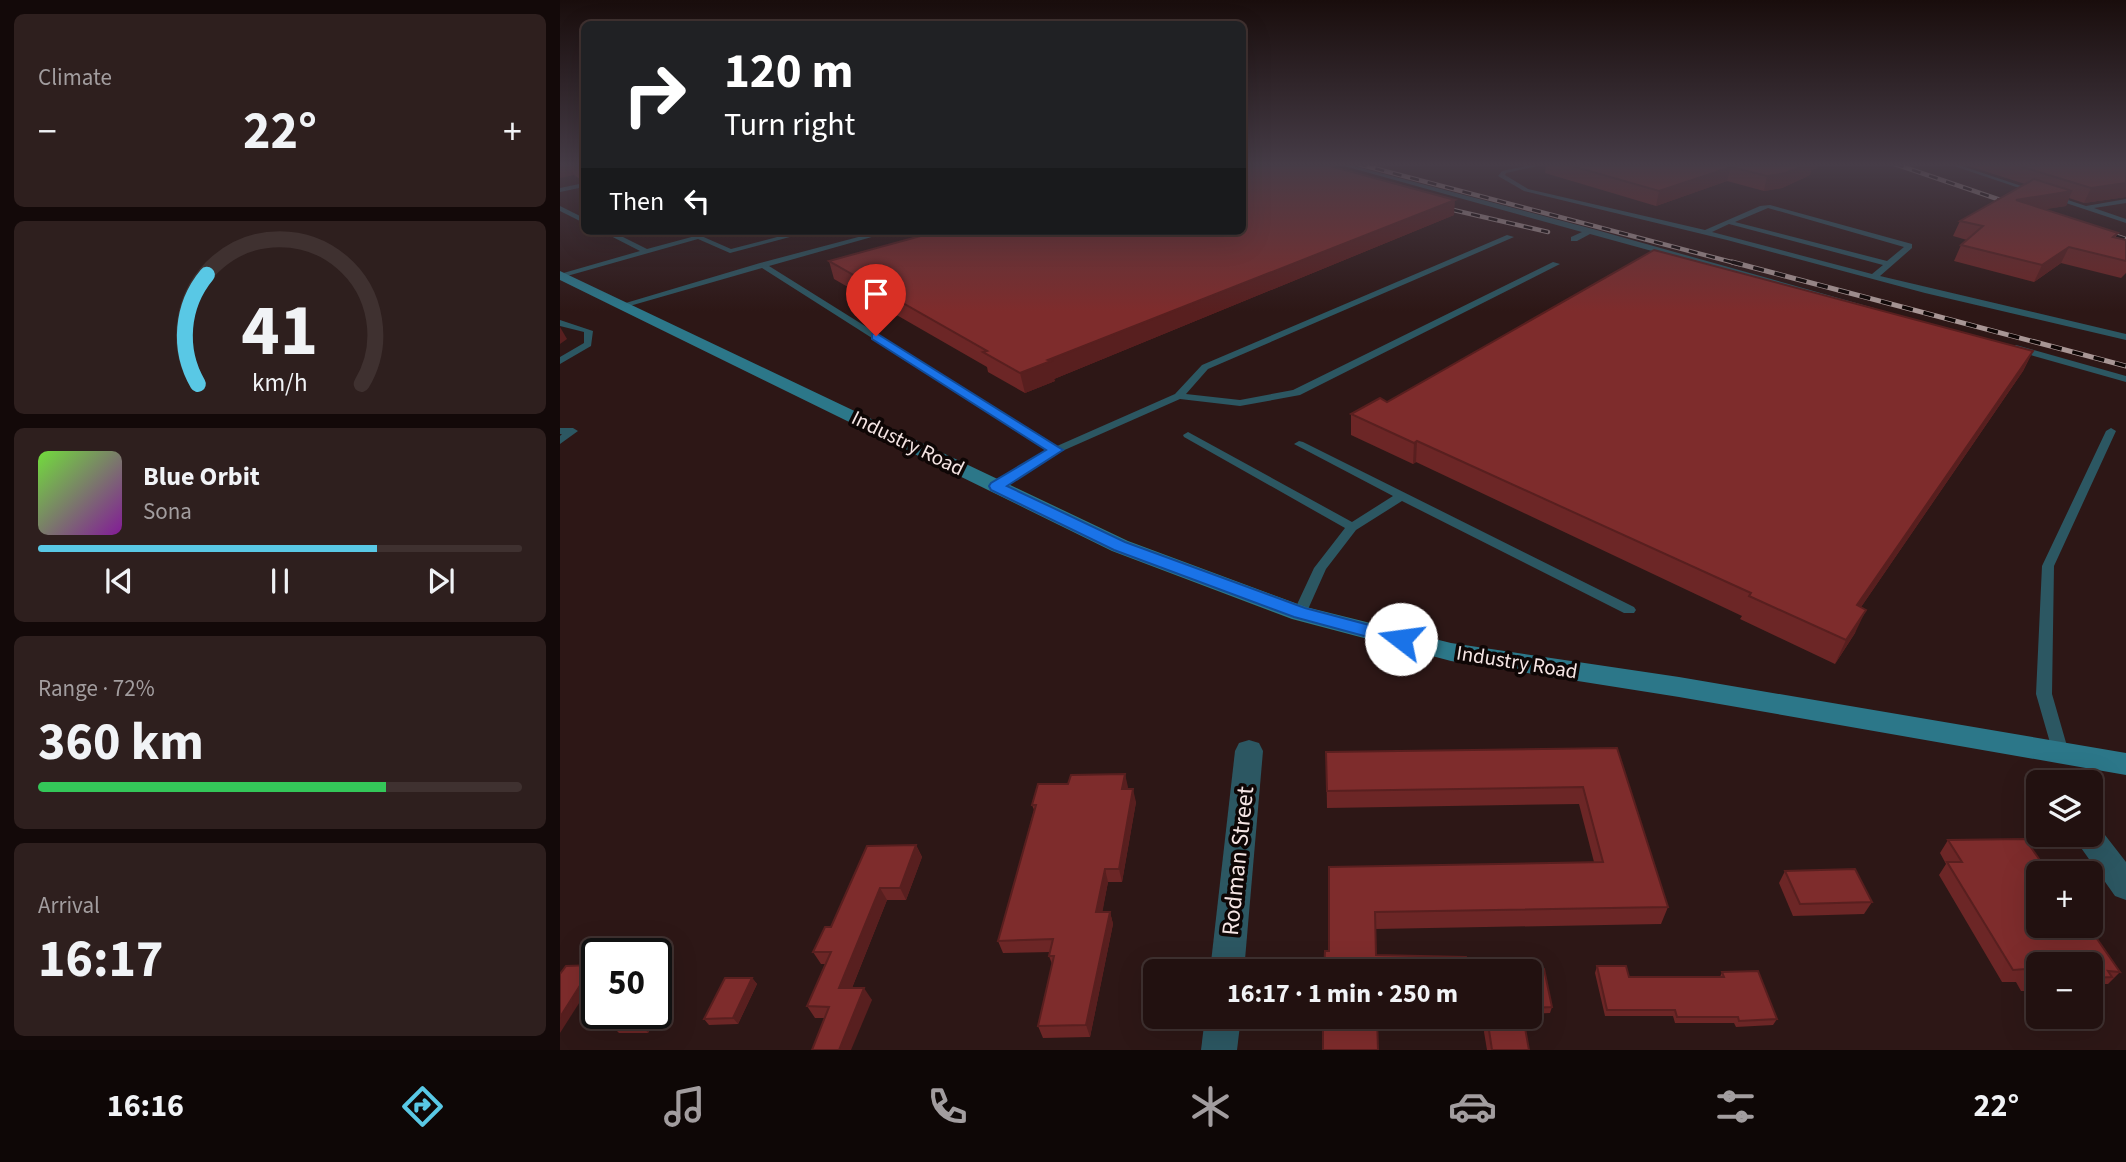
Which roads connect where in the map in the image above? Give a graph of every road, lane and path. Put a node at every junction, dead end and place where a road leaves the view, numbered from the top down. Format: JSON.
{"nodes":[{"id":1,"x":1523,"y":213,"type":"edge"},
{"id":2,"x":1621,"y":213,"type":"edge"},
{"id":3,"x":1747,"y":213,"type":"edge"},
{"id":4,"x":1793,"y":213,"type":"edge"},
{"id":5,"x":2101,"y":213,"type":"edge"},
{"id":6,"x":2126,"y":221,"type":"edge"},
{"id":7,"x":1728,"y":222,"type":"junction"},
{"id":8,"x":1590,"y":231,"type":"junction"},
{"id":9,"x":1704,"y":233,"type":"junction"},
{"id":10,"x":613,"y":235,"type":"edge"},
{"id":11,"x":792,"y":235,"type":"edge"},
{"id":12,"x":875,"y":235,"type":"edge"},
{"id":13,"x":872,"y":236,"type":"joint"},
{"id":14,"x":1510,"y":237,"type":"dead end"},
{"id":15,"x":1574,"y":239,"type":"dead end"},
{"id":16,"x":647,"y":252,"type":"junction"},
{"id":17,"x":1556,"y":264,"type":"dead end"},
{"id":18,"x":1889,"y":264,"type":"junction"},
{"id":19,"x":763,"y":265,"type":"junction"},
{"id":20,"x":560,"y":276,"type":"edge"},
{"id":21,"x":1873,"y":278,"type":"junction"},
{"id":22,"x":623,"y":305,"type":"junction"},
{"id":23,"x":1875,"y":309,"type":"edge"},
{"id":24,"x":560,"y":323,"type":"edge"},
{"id":25,"x":2126,"y":337,"type":"edge"},
{"id":26,"x":2006,"y":345,"type":"edge"},
{"id":27,"x":560,"y":360,"type":"edge"},
{"id":28,"x":2126,"y":379,"type":"edge"},
{"id":29,"x":1179,"y":396,"type":"junction"},
{"id":30,"x":560,"y":431,"type":"edge"},
{"id":31,"x":2111,"y":431,"type":"dead end"},
{"id":32,"x":1188,"y":435,"type":"dead end"},
{"id":33,"x":560,"y":441,"type":"edge"},
{"id":34,"x":1299,"y":444,"type":"dead end"},
{"id":35,"x":1056,"y":450,"type":"junction"},
{"id":36,"x":996,"y":486,"type":"junction"},
{"id":37,"x":1402,"y":496,"type":"junction"},
{"id":38,"x":1352,"y":527,"type":"junction"},
{"id":39,"x":1629,"y":610,"type":"dead end"},
{"id":40,"x":1300,"y":613,"type":"junction"},
{"id":41,"x":1249,"y":751,"type":"dead end"},
{"id":42,"x":2061,"y":753,"type":"junction"},
{"id":43,"x":2126,"y":764,"type":"edge"},
{"id":44,"x":2096,"y":847,"type":"edge"},
{"id":45,"x":2126,"y":886,"type":"edge"},
{"id":46,"x":1228,"y":959,"type":"edge"},
{"id":47,"x":1222,"y":1029,"type":"edge"},
{"id":48,"x":1219,"y":1050,"type":"edge"}],
"edges":[{"from":1,"to":8,"type":"lane"},
{"from":2,"to":9,"type":"lane"},
{"from":3,"to":7,"type":"lane"},
{"from":4,"to":18,"type":"lane"},
{"from":5,"to":6,"type":"lane"},
{"from":7,"to":9,"type":"lane"},
{"from":7,"to":18,"type":"lane"},
{"from":8,"to":15,"type":"lane"},
{"from":8,"to":23,"type":"lane"},
{"from":9,"to":21,"type":"lane"},
{"from":10,"to":16,"type":"lane"},
{"from":11,"to":16,"type":"lane"},
{"from":12,"to":13,"type":"lane"},
{"from":13,"to":19,"type":"lane"},
{"from":14,"to":29,"type":"lane"},
{"from":16,"to":20,"type":"lane"},
{"from":17,"to":29,"type":"lane"},
{"from":18,"to":21,"type":"lane"},
{"from":19,"to":22,"type":"lane"},
{"from":19,"to":35,"type":"lane"},
{"from":20,"to":22,"type":"main road","name":"Industry Road"},
{"from":21,"to":25,"type":"lane"},
{"from":22,"to":36,"type":"main road","name":"Industry Road"},
{"from":24,"to":27,"type":"lane"},
{"from":26,"to":28,"type":"lane"},
{"from":29,"to":35,"type":"lane"},
{"from":30,"to":33,"type":"lane"},
{"from":31,"to":42,"type":"lane"},
{"from":32,"to":38,"type":"lane"},
{"from":34,"to":37,"type":"lane"},
{"from":35,"to":36,"type":"lane"},
{"from":36,"to":40,"type":"main road","name":"Industry Road"},
{"from":37,"to":38,"type":"lane"},
{"from":37,"to":39,"type":"lane"},
{"from":38,"to":40,"type":"lane"},
{"from":40,"to":42,"type":"main road","name":"Industry Road"},
{"from":41,"to":46,"type":"street","name":"Rodman Street"},
{"from":42,"to":43,"type":"main road","name":"Industry Road"},
{"from":44,"to":45,"type":"street"},
{"from":47,"to":48,"type":"street"}]}
